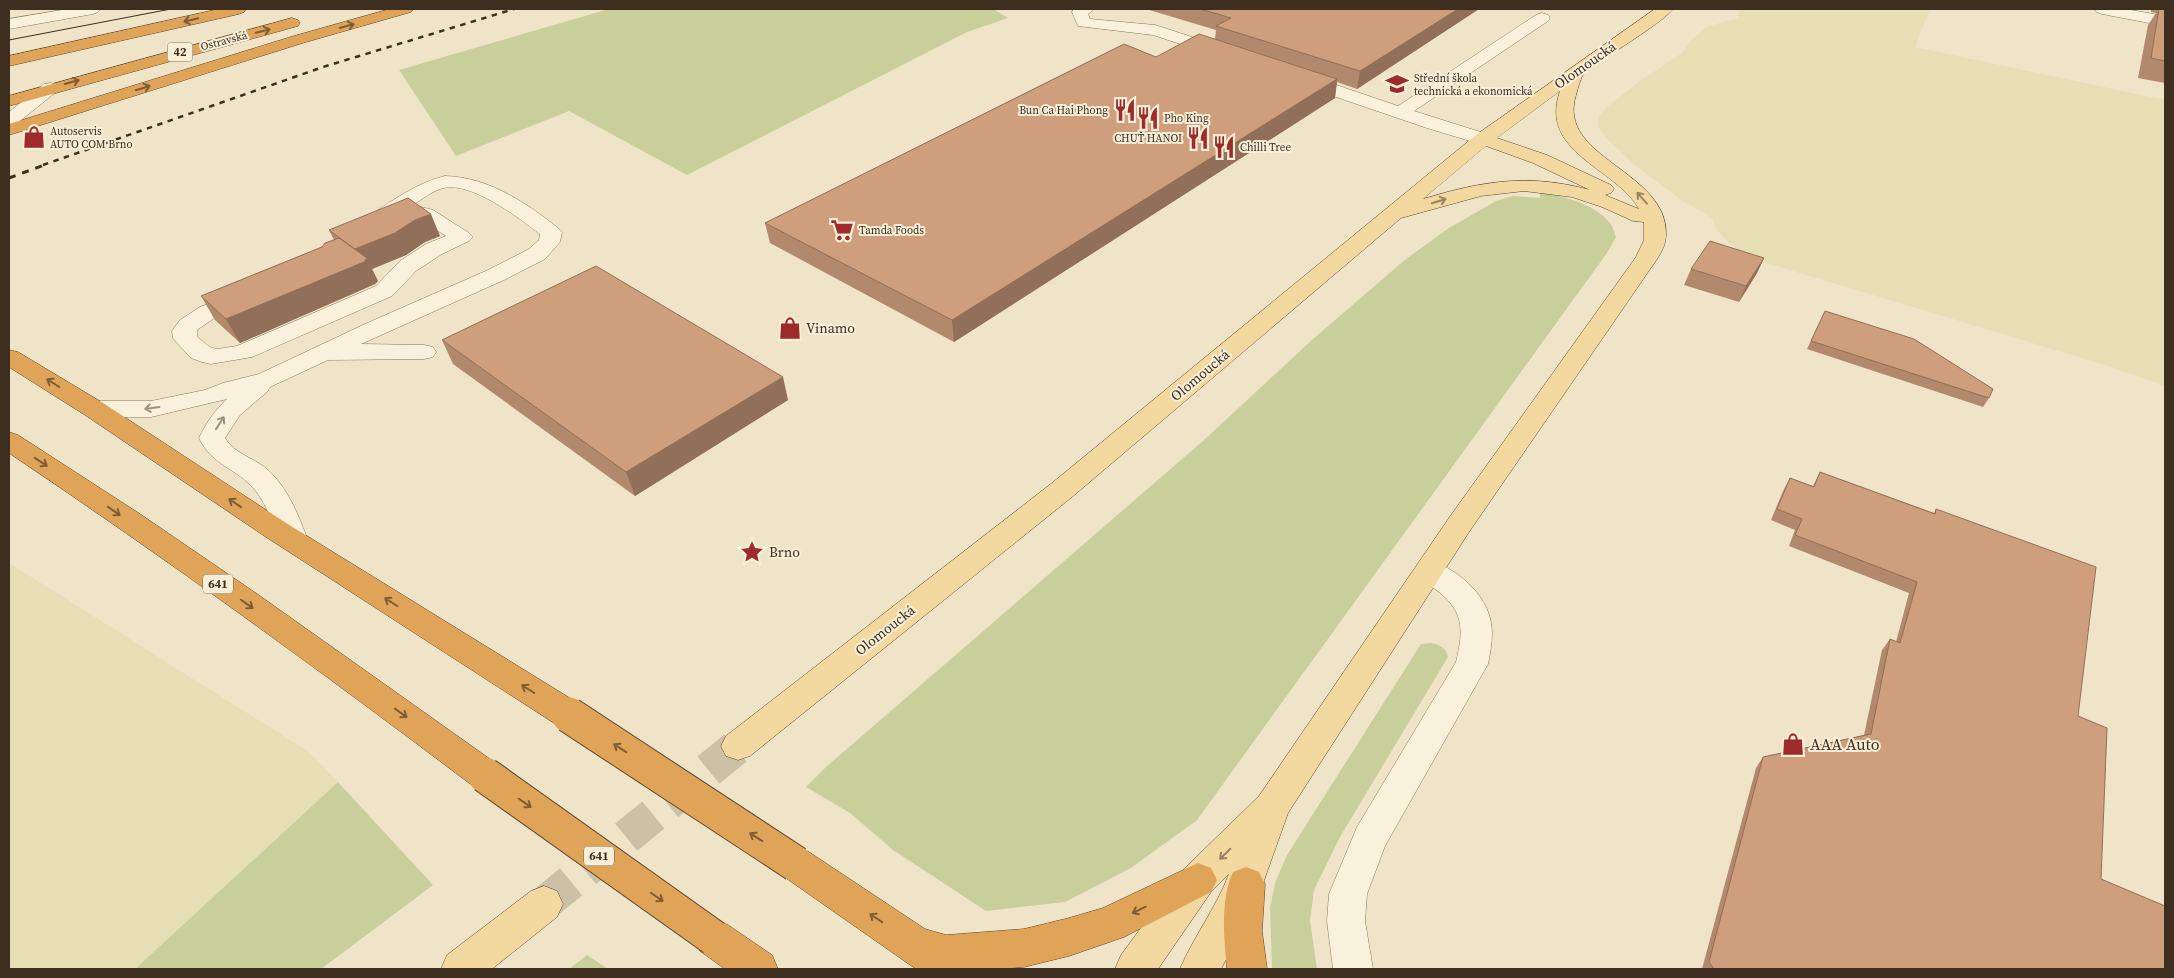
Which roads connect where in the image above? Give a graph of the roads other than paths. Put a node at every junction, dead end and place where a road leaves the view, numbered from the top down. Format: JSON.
{"nodes":[{"id":1,"x":93,"y":9,"type":"edge"},
{"id":2,"x":239,"y":9,"type":"edge"},
{"id":3,"x":353,"y":9,"type":"edge"},
{"id":4,"x":406,"y":9,"type":"edge"},
{"id":5,"x":1086,"y":9,"type":"edge"},
{"id":6,"x":1665,"y":9,"type":"edge"},
{"id":7,"x":2102,"y":9,"type":"edge"},
{"id":8,"x":302,"y":14,"type":"edge"},
{"id":9,"x":325,"y":16,"type":"dead end"},
{"id":10,"x":1542,"y":18,"type":"dead end"},
{"id":11,"x":2165,"y":21,"type":"edge"},
{"id":12,"x":9,"y":24,"type":"edge"},
{"id":13,"x":1240,"y":58,"type":"edge"},
{"id":14,"x":9,"y":61,"type":"edge"},
{"id":15,"x":1576,"y":70,"type":"junction"},
{"id":16,"x":1286,"y":74,"type":"edge"},
{"id":17,"x":9,"y":85,"type":"edge"},
{"id":18,"x":50,"y":88,"type":"junction"},
{"id":19,"x":9,"y":101,"type":"edge"},
{"id":20,"x":1401,"y":112,"type":"junction"},
{"id":21,"x":9,"y":124,"type":"edge"},
{"id":22,"x":1483,"y":139,"type":"junction"},
{"id":23,"x":396,"y":208,"type":"junction"},
{"id":24,"x":1392,"y":215,"type":"junction"},
{"id":25,"x":1640,"y":217,"type":"junction"},
{"id":26,"x":362,"y":228,"type":"edge"},
{"id":27,"x":1646,"y":258,"type":"junction"},
{"id":28,"x":262,"y":290,"type":"edge"},
{"id":29,"x":424,"y":352,"type":"dead end"},
{"id":30,"x":9,"y":357,"type":"edge"},
{"id":31,"x":313,"y":359,"type":"junction"},
{"id":32,"x":267,"y":380,"type":"junction"},
{"id":33,"x":94,"y":409,"type":"junction"},
{"id":34,"x":9,"y":441,"type":"edge"},
{"id":35,"x":294,"y":541,"type":"junction"},
{"id":36,"x":1429,"y":572,"type":"junction"},
{"id":37,"x":738,"y":746,"type":"tunnel mouth"},
{"id":38,"x":1272,"y":807,"type":"junction"},
{"id":39,"x":1198,"y":880,"type":"junction"},
{"id":40,"x":1246,"y":884,"type":"junction"},
{"id":41,"x":544,"y":904,"type":"tunnel mouth"},
{"id":42,"x":916,"y":946,"type":"junction"},
{"id":43,"x":461,"y":969,"type":"edge"},
{"id":44,"x":758,"y":969,"type":"edge"},
{"id":45,"x":950,"y":969,"type":"edge"},
{"id":46,"x":1135,"y":969,"type":"edge"},
{"id":47,"x":1200,"y":969,"type":"edge"},
{"id":48,"x":1247,"y":969,"type":"edge"},
{"id":49,"x":1353,"y":969,"type":"edge"}],
"edges":[{"from":1,"to":12,"type":"street"},
{"from":2,"to":14,"type":"highway","number":"42","one_way":true},
{"from":3,"to":9,"type":"highway"},
{"from":21,"to":4,"type":"highway","number":"42","one_way":true},
{"from":5,"to":13,"type":"street"},
{"from":6,"to":15,"type":"main road","name":"Olomoucká"},
{"from":7,"to":11,"type":"street"},
{"from":8,"to":17,"type":"highway","name":"Ostravská","number":"42"},
{"from":18,"to":8,"type":"highway","name":"Ostravská","number":"42","one_way":true},
{"from":10,"to":20,"type":"street"},
{"from":15,"to":22,"type":"main road","name":"Olomoucká"},
{"from":27,"to":15,"type":"main road","one_way":true},
{"from":16,"to":20,"type":"street"},
{"from":18,"to":19,"type":"highway","name":"Ostravská","number":"42"},
{"from":18,"to":21,"type":"street"},
{"from":20,"to":22,"type":"street"},
{"from":22,"to":24,"type":"main road","name":"Olomoucká"},
{"from":22,"to":25,"type":"main road"},
{"from":23,"to":26,"type":"street"},
{"from":23,"to":28,"type":"street"},
{"from":23,"to":31,"type":"street"},
{"from":24,"to":25,"type":"main road","one_way":true},
{"from":24,"to":37,"type":"main road","name":"Olomoucká"},
{"from":25,"to":27,"type":"main road"},
{"from":27,"to":36,"type":"main road"},
{"from":29,"to":31,"type":"street"},
{"from":33,"to":30,"type":"highway","one_way":true},
{"from":31,"to":32,"type":"street"},
{"from":32,"to":33,"type":"street","one_way":true},
{"from":35,"to":32,"type":"street","one_way":true},
{"from":35,"to":33,"type":"highway","one_way":true},
{"from":34,"to":44,"type":"highway","number":"641","one_way":true,"bridge":true},
{"from":42,"to":35,"type":"highway","one_way":true,"bridge":true},
{"from":36,"to":38,"type":"main road"},
{"from":36,"to":49,"type":"street"},
{"from":38,"to":39,"type":"main road","one_way":true},
{"from":38,"to":40,"type":"main road"},
{"from":39,"to":42,"type":"highway","one_way":true},
{"from":39,"to":46,"type":"main road"},
{"from":40,"to":47,"type":"main road"},
{"from":40,"to":48,"type":"highway"},
{"from":41,"to":43,"type":"main road"},
{"from":42,"to":45,"type":"highway"}]}
